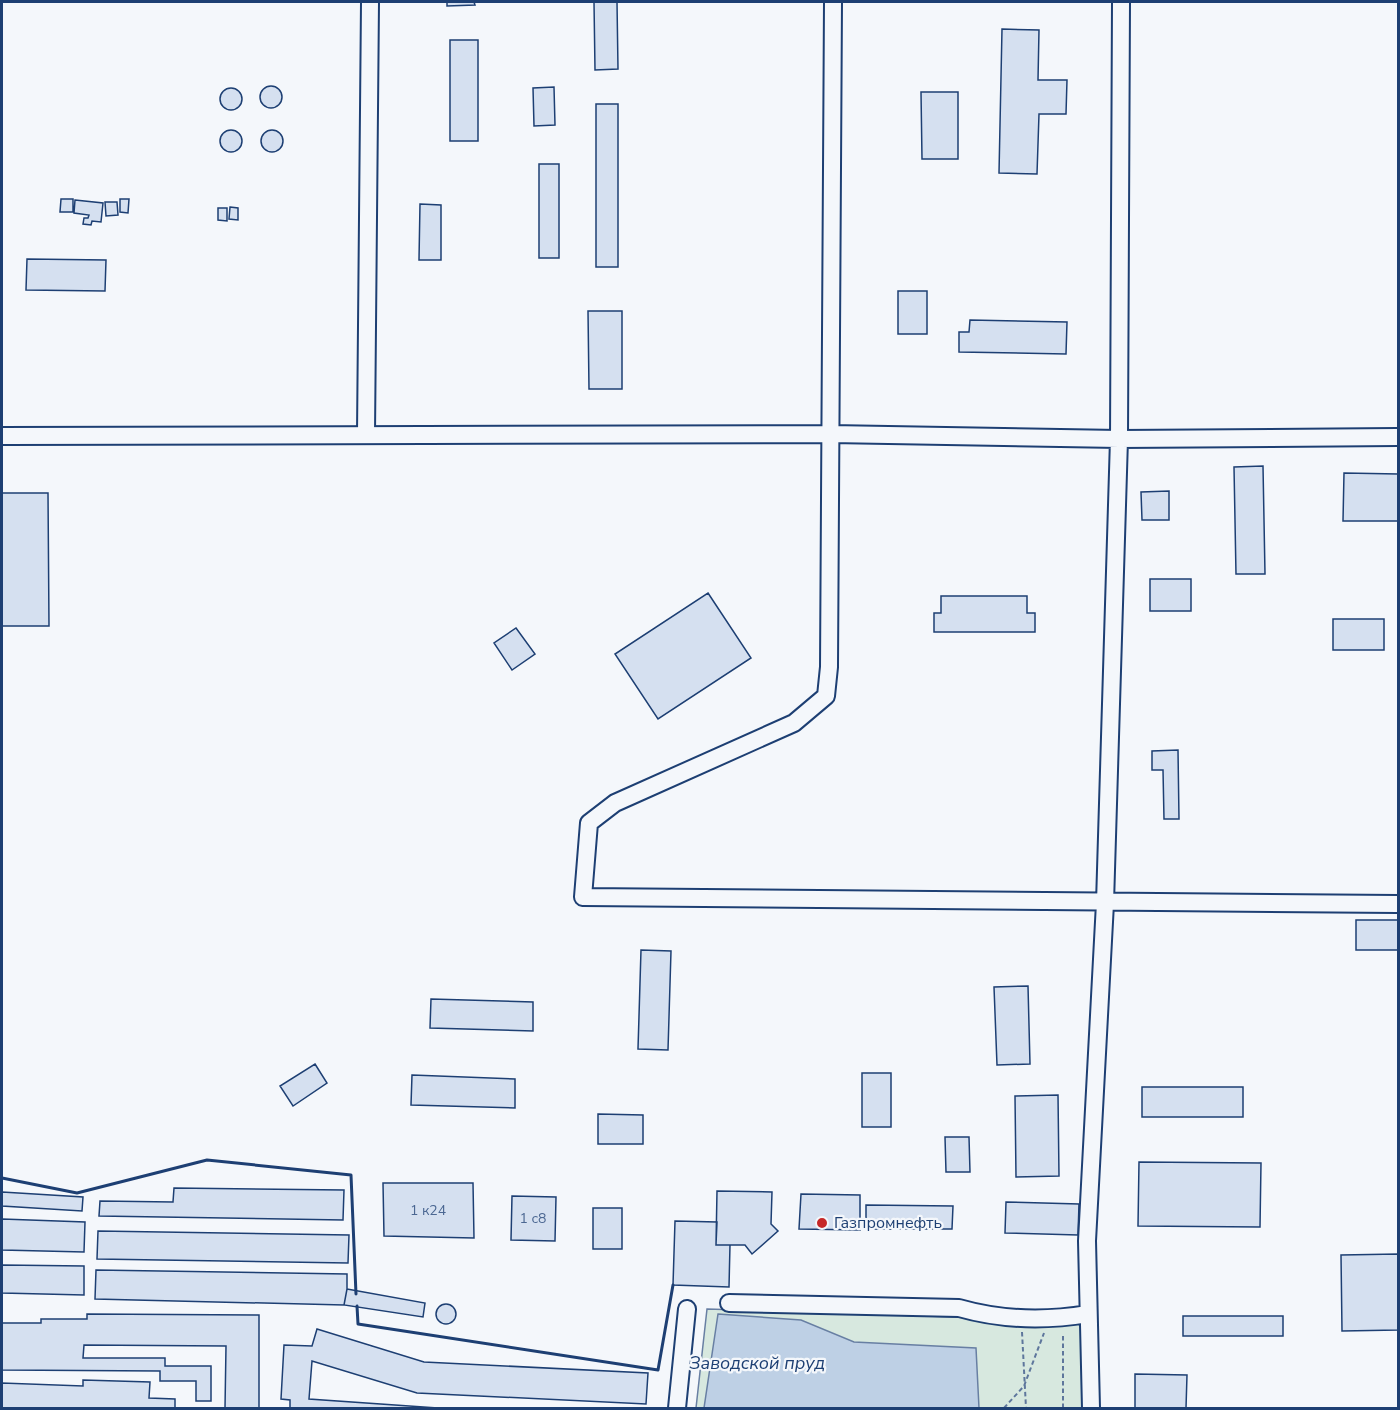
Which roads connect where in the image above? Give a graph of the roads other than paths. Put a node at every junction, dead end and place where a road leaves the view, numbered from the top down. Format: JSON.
{"nodes":[{"id":1,"x":370,"y":2,"type":"edge"},
{"id":2,"x":833,"y":2,"type":"edge"},
{"id":3,"x":1121,"y":2,"type":"edge"},
{"id":4,"x":366,"y":434,"type":"junction"},
{"id":5,"x":831,"y":434,"type":"junction"},
{"id":6,"x":2,"y":436,"type":"edge"},
{"id":7,"x":1398,"y":436,"type":"edge"},
{"id":8,"x":1119,"y":439,"type":"junction"},
{"id":9,"x":1105,"y":903,"type":"junction"},
{"id":10,"x":1398,"y":904,"type":"edge"},
{"id":11,"x":729,"y":1303,"type":"dead end"},
{"id":12,"x":687,"y":1309,"type":"dead end"},
{"id":13,"x":1088,"y":1314,"type":"junction"},
{"id":14,"x":677,"y":1408,"type":"edge"},
{"id":15,"x":1092,"y":1408,"type":"edge"}],
"edges":[{"from":1,"to":4,"type":"lane"},
{"from":2,"to":5,"type":"lane"},
{"from":3,"to":8,"type":"lane"},
{"from":4,"to":5,"type":"lane"},
{"from":4,"to":6,"type":"lane"},
{"from":5,"to":8,"type":"lane"},
{"from":5,"to":9,"type":"lane"},
{"from":7,"to":8,"type":"lane"},
{"from":8,"to":9,"type":"lane"},
{"from":9,"to":10,"type":"lane"},
{"from":9,"to":13,"type":"lane"},
{"from":11,"to":13,"type":"lane"},
{"from":12,"to":14,"type":"lane"},
{"from":13,"to":15,"type":"lane"}]}
